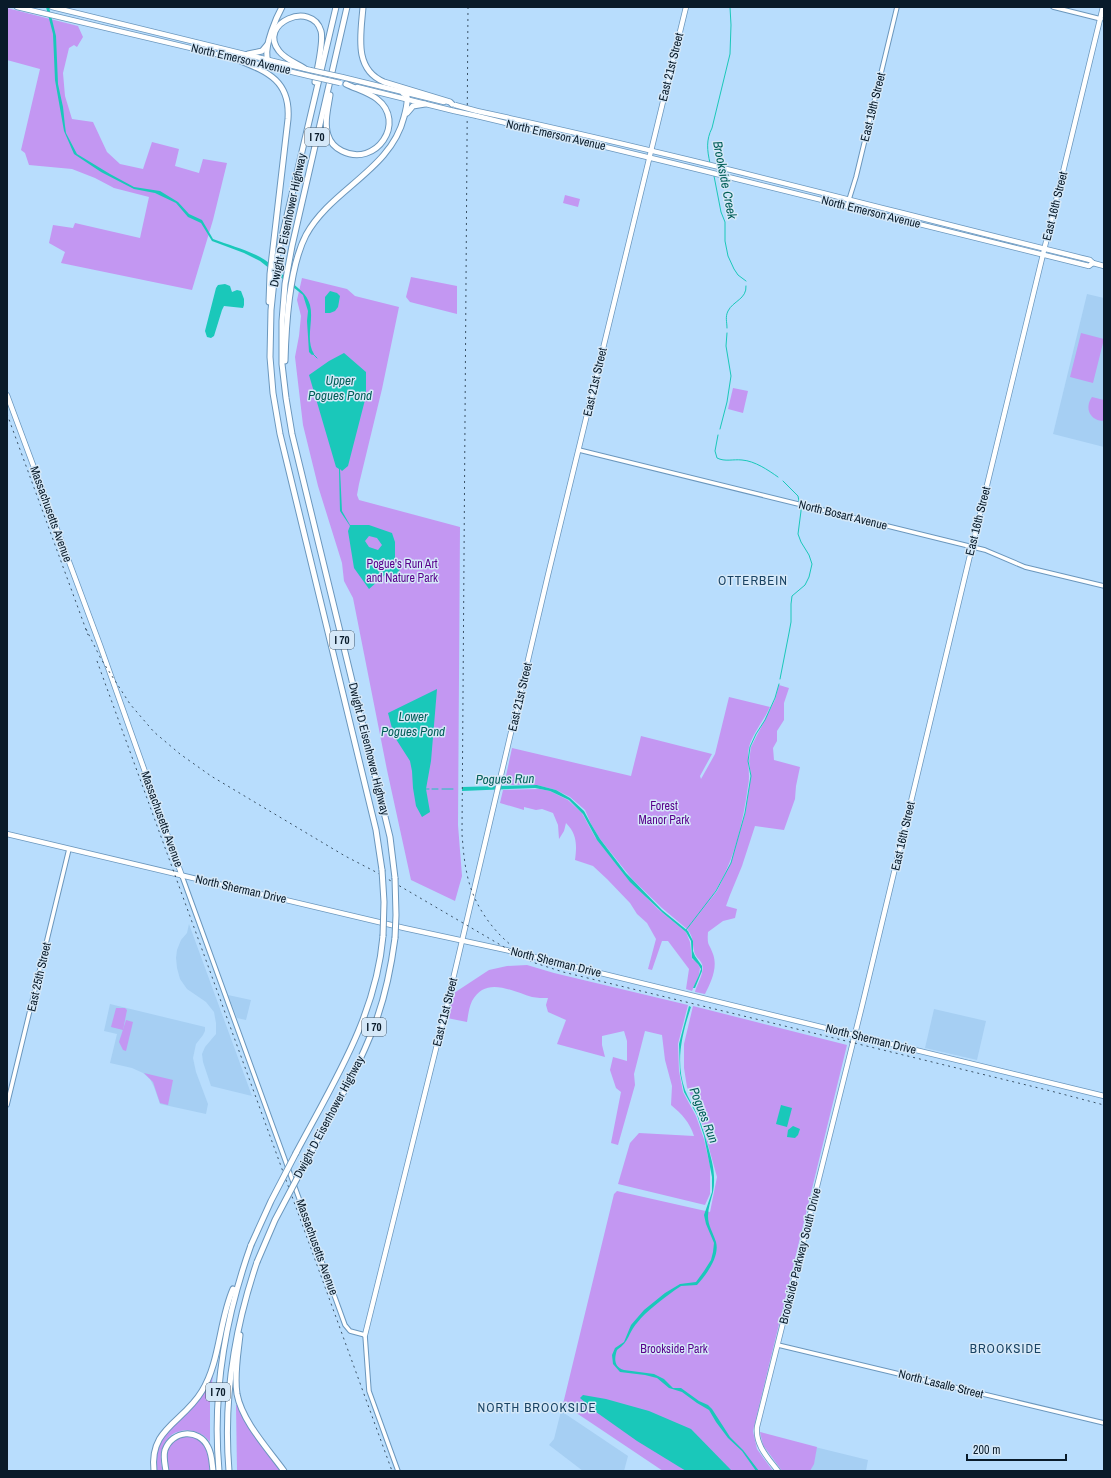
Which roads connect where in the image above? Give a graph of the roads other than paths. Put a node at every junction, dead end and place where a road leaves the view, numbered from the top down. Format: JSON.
{"nodes":[{"id":1,"x":17,"y":7,"type":"edge"},
{"id":2,"x":54,"y":7,"type":"edge"},
{"id":3,"x":282,"y":7,"type":"edge"},
{"id":4,"x":336,"y":7,"type":"edge"},
{"id":5,"x":347,"y":7,"type":"edge"},
{"id":6,"x":363,"y":7,"type":"edge"},
{"id":7,"x":686,"y":7,"type":"edge"},
{"id":8,"x":897,"y":7,"type":"edge"},
{"id":9,"x":1053,"y":7,"type":"edge"},
{"id":10,"x":1103,"y":7,"type":"edge"},
{"id":11,"x":1101,"y":18,"type":"junction"},
{"id":12,"x":269,"y":41,"type":"junction"},
{"id":13,"x":248,"y":54,"type":"junction"},
{"id":14,"x":231,"y":57,"type":"junction"},
{"id":15,"x":267,"y":59,"type":"junction"},
{"id":16,"x":335,"y":61,"type":"junction"},
{"id":17,"x":274,"y":67,"type":"junction"},
{"id":18,"x":304,"y":68,"type":"junction"},
{"id":19,"x":343,"y":84,"type":"junction"},
{"id":20,"x":403,"y":93,"type":"junction"},
{"id":21,"x":408,"y":99,"type":"junction"},
{"id":22,"x":426,"y":104,"type":"junction"},
{"id":23,"x":453,"y":105,"type":"junction"},
{"id":24,"x":405,"y":116,"type":"junction"},
{"id":25,"x":309,"y":121,"type":"junction"},
{"id":26,"x":651,"y":151,"type":"junction"},
{"id":27,"x":649,"y":157,"type":"junction"},
{"id":28,"x":848,"y":200,"type":"junction"},
{"id":29,"x":847,"y":206,"type":"junction"},
{"id":30,"x":1045,"y":248,"type":"junction"},
{"id":31,"x":1044,"y":254,"type":"junction"},
{"id":32,"x":1093,"y":263,"type":"junction"},
{"id":33,"x":1104,"y":266,"type":"edge"},
{"id":34,"x":272,"y":280,"type":"junction"},
{"id":35,"x":285,"y":392,"type":"junction"},
{"id":36,"x":7,"y":395,"type":"edge"},
{"id":37,"x":579,"y":450,"type":"junction"},
{"id":38,"x":972,"y":547,"type":"junction"},
{"id":39,"x":1104,"y":586,"type":"edge"},
{"id":40,"x":7,"y":834,"type":"edge"},
{"id":41,"x":69,"y":849,"type":"junction"},
{"id":42,"x":182,"y":876,"type":"junction"},
{"id":43,"x":462,"y":940,"type":"junction"},
{"id":44,"x":855,"y":1036,"type":"junction"},
{"id":45,"x":1104,"y":1096,"type":"edge"},
{"id":46,"x":7,"y":1105,"type":"edge"},
{"id":47,"x":228,"y":1313,"type":"junction"},
{"id":48,"x":242,"y":1316,"type":"junction"},
{"id":49,"x":365,"y":1335,"type":"junction"},
{"id":50,"x":778,"y":1345,"type":"junction"},
{"id":51,"x":1104,"y":1423,"type":"edge"},
{"id":52,"x":154,"y":1471,"type":"edge"},
{"id":53,"x":166,"y":1471,"type":"edge"},
{"id":54,"x":213,"y":1471,"type":"edge"},
{"id":55,"x":219,"y":1471,"type":"edge"},
{"id":56,"x":229,"y":1471,"type":"edge"},
{"id":57,"x":284,"y":1471,"type":"edge"},
{"id":58,"x":398,"y":1471,"type":"edge"},
{"id":59,"x":778,"y":1471,"type":"edge"}],
"edges":[{"from":1,"to":14,"type":"main road","name":"North Emerson Avenue"},
{"from":2,"to":13,"type":"main road","name":"North Emerson Avenue"},
{"from":3,"to":12,"type":"highway"},
{"from":4,"to":25,"type":"highway","name":"Dwight D Eisenhower Highway","number":"I 70"},
{"from":5,"to":16,"type":"highway","name":"Dwight D Eisenhower Highway","number":"I 70"},
{"from":6,"to":23,"type":"highway"},
{"from":7,"to":26,"type":"main road","name":"East 21st Street"},
{"from":8,"to":28,"type":"street","name":"East 19th Street"},
{"from":9,"to":11,"type":"street"},
{"from":10,"to":11,"type":"main road","name":"East 16th Street"},
{"from":11,"to":30,"type":"main road","name":"East 16th Street"},
{"from":12,"to":13,"type":"highway"},
{"from":12,"to":15,"type":"highway"},
{"from":13,"to":15,"type":"main road","name":"North Emerson Avenue"},
{"from":14,"to":17,"type":"main road","name":"North Emerson Avenue"},
{"from":14,"to":34,"type":"highway"},
{"from":15,"to":17,"type":"highway"},
{"from":15,"to":18,"type":"main road","name":"North Emerson Avenue"},
{"from":16,"to":19,"type":"highway"},
{"from":16,"to":35,"type":"highway","name":"Dwight D Eisenhower Highway","number":"I 70"},
{"from":17,"to":19,"type":"main road","name":"North Emerson Avenue","bridge":true},
{"from":18,"to":20,"type":"main road","name":"North Emerson Avenue","bridge":true},
{"from":18,"to":25,"type":"highway"},
{"from":19,"to":21,"type":"main road","name":"North Emerson Avenue"},
{"from":20,"to":21,"type":"highway"},
{"from":20,"to":23,"type":"main road","name":"North Emerson Avenue"},
{"from":21,"to":22,"type":"main road","name":"North Emerson Avenue"},
{"from":21,"to":24,"type":"highway"},
{"from":22,"to":24,"type":"highway"},
{"from":22,"to":27,"type":"main road","name":"North Emerson Avenue","bridge":true},
{"from":23,"to":26,"type":"main road","name":"North Emerson Avenue","bridge":true},
{"from":24,"to":35,"type":"highway"},
{"from":25,"to":34,"type":"highway","name":"Dwight D Eisenhower Highway","number":"I 70"},
{"from":26,"to":27,"type":"main road","name":"East 21st Street"},
{"from":26,"to":28,"type":"main road","name":"North Emerson Avenue"},
{"from":27,"to":29,"type":"main road","name":"North Emerson Avenue"},
{"from":27,"to":37,"type":"main road","name":"East 21st Street"},
{"from":28,"to":29,"type":"street","name":"East 19th Street"},
{"from":28,"to":30,"type":"main road","name":"North Emerson Avenue"},
{"from":29,"to":31,"type":"main road","name":"North Emerson Avenue"},
{"from":30,"to":31,"type":"main road","name":"East 16th Street"},
{"from":30,"to":32,"type":"main road","name":"North Emerson Avenue"},
{"from":31,"to":32,"type":"main road","name":"North Emerson Avenue"},
{"from":31,"to":38,"type":"main road","name":"East 16th Street"},
{"from":32,"to":33,"type":"main road","name":"North Emerson Avenue"},
{"from":34,"to":47,"type":"highway","name":"Dwight D Eisenhower Highway","number":"I 70","bridge":true},
{"from":35,"to":48,"type":"highway","name":"Dwight D Eisenhower Highway","number":"I 70","bridge":true},
{"from":36,"to":42,"type":"main road","name":"Massachusetts Avenue"},
{"from":37,"to":38,"type":"street","name":"North Bosart Avenue"},
{"from":37,"to":43,"type":"main road","name":"East 21st Street"},
{"from":38,"to":39,"type":"street","name":"North Bosart Avenue"},
{"from":38,"to":44,"type":"main road","name":"East 16th Street"},
{"from":40,"to":41,"type":"main road","name":"North Sherman Drive"},
{"from":41,"to":42,"type":"main road","name":"North Sherman Drive"},
{"from":41,"to":46,"type":"street","name":"East 25th Street"},
{"from":42,"to":43,"type":"main road","name":"North Sherman Drive"},
{"from":42,"to":49,"type":"street","name":"Massachusetts Avenue"},
{"from":43,"to":44,"type":"main road","name":"North Sherman Drive"},
{"from":43,"to":49,"type":"main road","name":"East 21st Street"},
{"from":44,"to":45,"type":"main road","name":"North Sherman Drive"},
{"from":44,"to":50,"type":"main road","name":"Brookside Parkway South Drive"},
{"from":47,"to":52,"type":"highway"},
{"from":47,"to":55,"type":"highway","number":"I 70"},
{"from":48,"to":56,"type":"highway","name":"Dwight D Eisenhower Highway","number":"I 70"},
{"from":48,"to":57,"type":"highway"},
{"from":49,"to":58,"type":"street","name":"East 21st Street"},
{"from":50,"to":51,"type":"street","name":"North Lasalle Street"},
{"from":50,"to":59,"type":"main road","name":"Brookside Parkway South Drive"},
{"from":53,"to":54,"type":"highway"}]}
